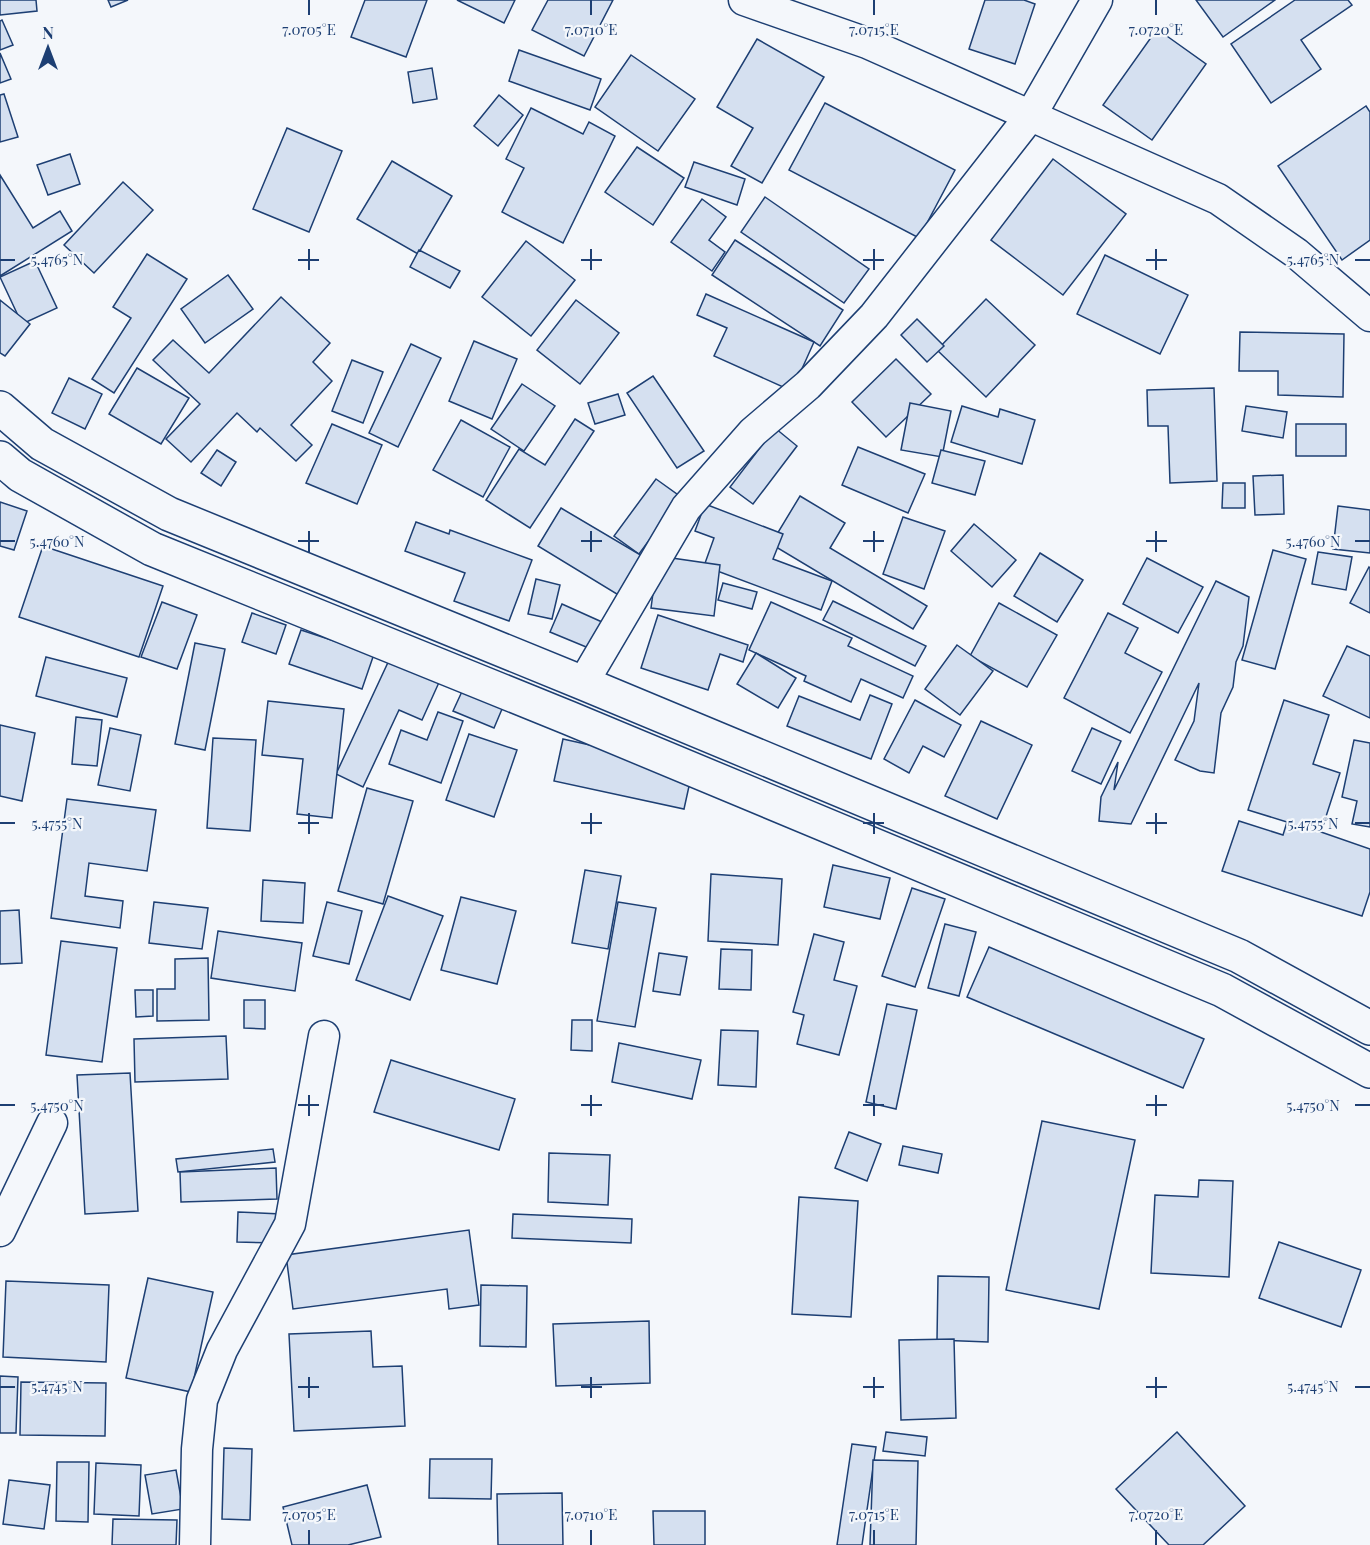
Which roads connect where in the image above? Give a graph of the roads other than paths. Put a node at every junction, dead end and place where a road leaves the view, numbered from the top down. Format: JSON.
{"nodes":[{"id":1,"x":744,"y":0,"type":"edge"},
{"id":2,"x":1097,"y":0,"type":"edge"},
{"id":3,"x":1031,"y":115,"type":"junction"},
{"id":4,"x":1370,"y":316,"type":"edge"},
{"id":5,"x":0,"y":408,"type":"edge"},
{"id":6,"x":0,"y":458,"type":"edge"},
{"id":7,"x":583,"y":683,"type":"junction"},
{"id":8,"x":1370,"y":1028,"type":"edge"},
{"id":9,"x":324,"y":1036,"type":"dead end"},
{"id":10,"x":1370,"y":1071,"type":"edge"},
{"id":11,"x":52,"y":1123,"type":"dead end"},
{"id":12,"x":0,"y":1231,"type":"edge"},
{"id":13,"x":195,"y":1545,"type":"edge"}],
"edges":[{"from":1,"to":3,"type":"street"},
{"from":2,"to":3,"type":"street"},
{"from":3,"to":4,"type":"street"},
{"from":3,"to":7,"type":"street"},
{"from":5,"to":7,"type":"main road"},
{"from":6,"to":10,"type":"main road"},
{"from":7,"to":8,"type":"main road"},
{"from":9,"to":13,"type":"street"},
{"from":11,"to":12,"type":"street"}]}
